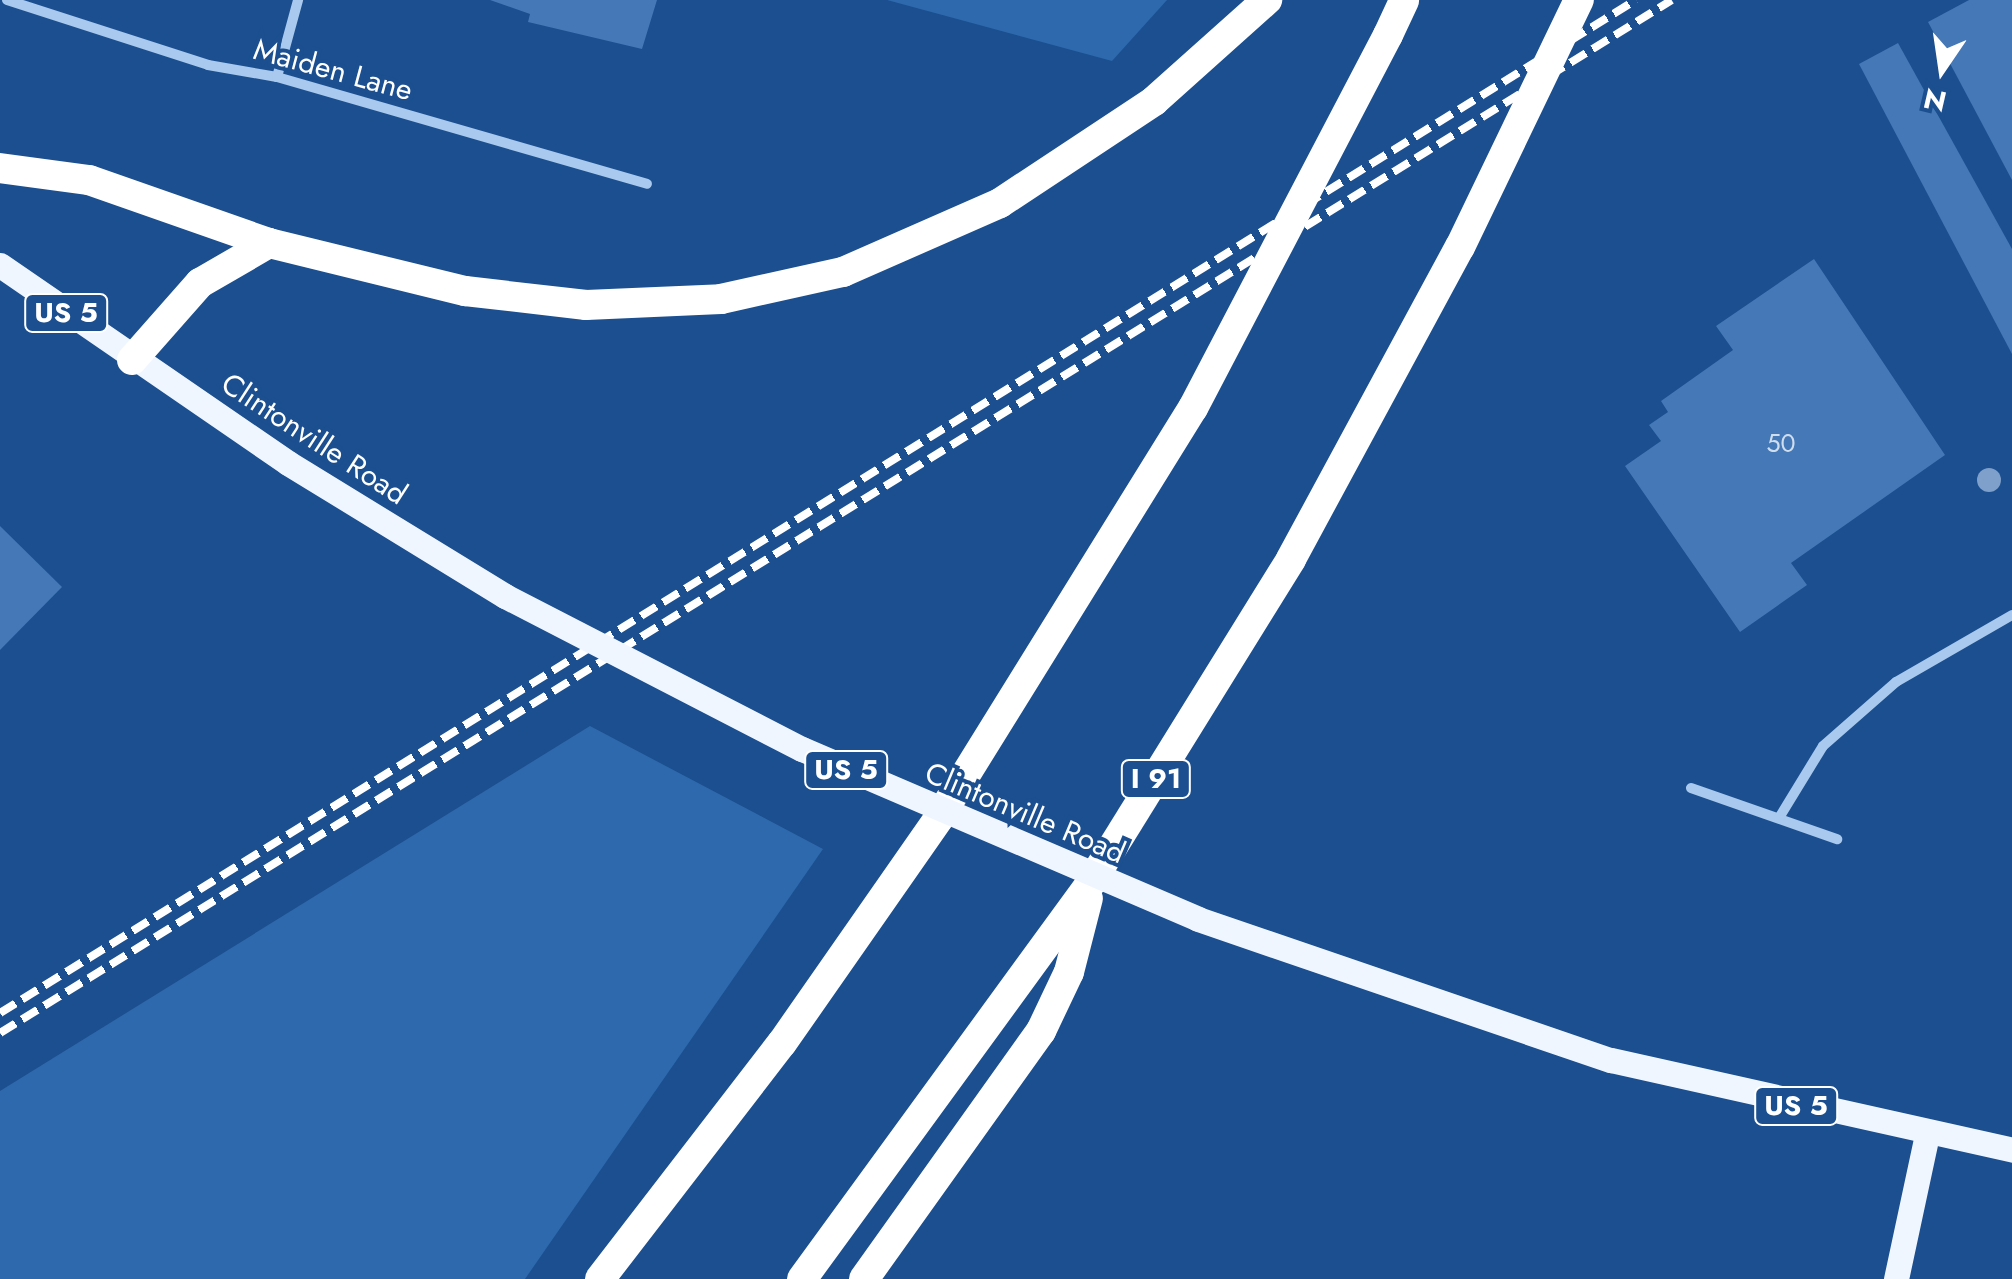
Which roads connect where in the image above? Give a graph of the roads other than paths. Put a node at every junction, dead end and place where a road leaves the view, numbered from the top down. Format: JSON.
{"nodes":[{"id":1,"x":7,"y":0,"type":"edge"},
{"id":2,"x":298,"y":0,"type":"edge"},
{"id":3,"x":1267,"y":0,"type":"edge"},
{"id":4,"x":1404,"y":0,"type":"edge"},
{"id":5,"x":1578,"y":0,"type":"edge"},
{"id":6,"x":278,"y":77,"type":"junction"},
{"id":7,"x":0,"y":168,"type":"edge"},
{"id":8,"x":647,"y":184,"type":"dead end"},
{"id":9,"x":269,"y":244,"type":"junction"},
{"id":10,"x":0,"y":266,"type":"edge"},
{"id":11,"x":132,"y":360,"type":"junction"},
{"id":12,"x":2012,"y":615,"type":"edge"},
{"id":13,"x":1691,"y":788,"type":"dead end"},
{"id":14,"x":1779,"y":818,"type":"junction"},
{"id":15,"x":1838,"y":838,"type":"dead end"},
{"id":16,"x":1091,"y":882,"type":"junction"},
{"id":17,"x":1927,"y":1134,"type":"junction"},
{"id":18,"x":2012,"y":1150,"type":"edge"},
{"id":19,"x":600,"y":1279,"type":"edge"},
{"id":20,"x":802,"y":1279,"type":"edge"},
{"id":21,"x":864,"y":1279,"type":"edge"},
{"id":22,"x":1896,"y":1279,"type":"edge"}],
"edges":[{"from":1,"to":6,"type":"street","name":"Maiden Lane"},
{"from":2,"to":6,"type":"street"},
{"from":3,"to":9,"type":"highway"},
{"from":4,"to":19,"type":"highway","bridge":true},
{"from":5,"to":16,"type":"highway","number":"I 91","bridge":true},
{"from":6,"to":8,"type":"street","name":"Maiden Lane"},
{"from":7,"to":9,"type":"highway"},
{"from":9,"to":11,"type":"highway"},
{"from":10,"to":11,"type":"main road","name":"Clintonville Road","number":"US 5"},
{"from":11,"to":17,"type":"main road","name":"Clintonville Road","number":"US 5","bridge":true},
{"from":12,"to":14,"type":"street"},
{"from":13,"to":14,"type":"street"},
{"from":14,"to":15,"type":"street"},
{"from":16,"to":20,"type":"highway","number":"I 91"},
{"from":16,"to":21,"type":"highway"},
{"from":17,"to":18,"type":"main road","name":"Clintonville Road","number":"US 5"},
{"from":17,"to":22,"type":"main road"}]}
